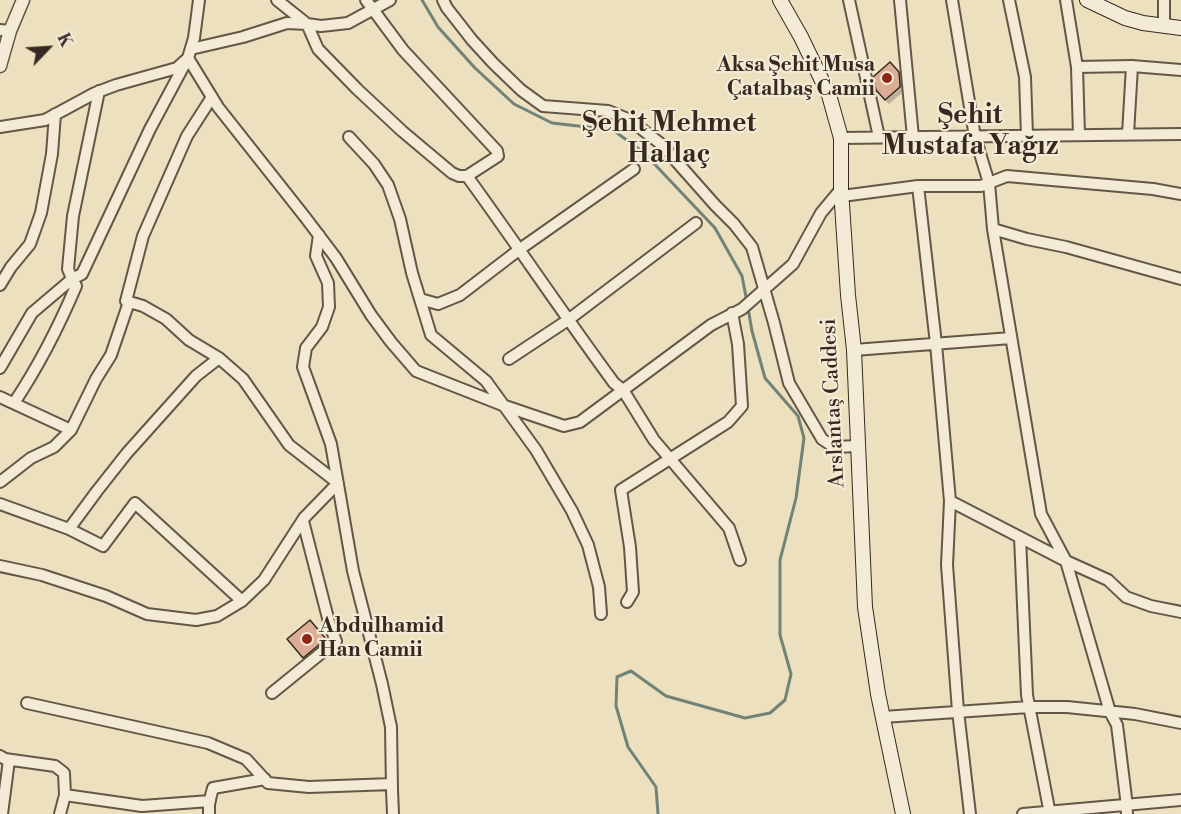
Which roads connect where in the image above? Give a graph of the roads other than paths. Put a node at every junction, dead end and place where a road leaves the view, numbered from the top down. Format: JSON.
{"nodes":[{"id":1,"x":23,"y":0,"type":"edge"},
{"id":2,"x":199,"y":0,"type":"edge"},
{"id":3,"x":277,"y":0,"type":"edge"},
{"id":4,"x":390,"y":0,"type":"edge"},
{"id":5,"x":443,"y":0,"type":"edge"},
{"id":6,"x":780,"y":0,"type":"edge"},
{"id":7,"x":849,"y":0,"type":"edge"},
{"id":8,"x":900,"y":0,"type":"edge"},
{"id":9,"x":952,"y":0,"type":"edge"},
{"id":10,"x":1009,"y":0,"type":"edge"},
{"id":11,"x":1066,"y":0,"type":"edge"},
{"id":12,"x":1087,"y":0,"type":"edge"},
{"id":13,"x":1164,"y":0,"type":"edge"},
{"id":14,"x":369,"y":4,"type":"edge"},
{"id":15,"x":307,"y":24,"type":"junction"},
{"id":16,"x":1164,"y":26,"type":"junction"},
{"id":17,"x":1181,"y":28,"type":"edge"},
{"id":18,"x":5,"y":30,"type":"edge"},
{"id":19,"x":190,"y":54,"type":"junction"},
{"id":20,"x":0,"y":66,"type":"edge"},
{"id":21,"x":1132,"y":66,"type":"junction"},
{"id":22,"x":1077,"y":67,"type":"junction"},
{"id":23,"x":1181,"y":70,"type":"edge"},
{"id":24,"x":99,"y":91,"type":"junction"},
{"id":25,"x":212,"y":97,"type":"junction"},
{"id":26,"x":55,"y":114,"type":"junction"},
{"id":27,"x":0,"y":127,"type":"edge"},
{"id":28,"x":1181,"y":134,"type":"edge"},
{"id":29,"x":1079,"y":135,"type":"junction"},
{"id":30,"x":1128,"y":135,"type":"junction"},
{"id":31,"x":975,"y":136,"type":"junction"},
{"id":32,"x":1027,"y":136,"type":"junction"},
{"id":33,"x":349,"y":137,"type":"dead end"},
{"id":34,"x":879,"y":137,"type":"junction"},
{"id":35,"x":913,"y":137,"type":"junction"},
{"id":36,"x":841,"y":138,"type":"junction"},
{"id":37,"x":634,"y":168,"type":"dead end"},
{"id":38,"x":467,"y":176,"type":"junction"},
{"id":39,"x":989,"y":183,"type":"junction"},
{"id":40,"x":918,"y":186,"type":"junction"},
{"id":41,"x":842,"y":192,"type":"junction"},
{"id":42,"x":1181,"y":194,"type":"edge"},
{"id":43,"x":696,"y":223,"type":"dead end"},
{"id":44,"x":993,"y":229,"type":"junction"},
{"id":45,"x":319,"y":235,"type":"junction"},
{"id":46,"x":520,"y":249,"type":"junction"},
{"id":47,"x":72,"y":279,"type":"junction"},
{"id":48,"x":1181,"y":279,"type":"edge"},
{"id":49,"x":0,"y":285,"type":"edge"},
{"id":50,"x":761,"y":291,"type":"junction"},
{"id":51,"x":420,"y":299,"type":"junction"},
{"id":52,"x":129,"y":302,"type":"junction"},
{"id":53,"x":737,"y":311,"type":"junction"},
{"id":54,"x":568,"y":320,"type":"junction"},
{"id":55,"x":1011,"y":338,"type":"junction"},
{"id":56,"x":936,"y":344,"type":"junction"},
{"id":57,"x":854,"y":350,"type":"junction"},
{"id":58,"x":219,"y":358,"type":"junction"},
{"id":59,"x":509,"y":359,"type":"dead end"},
{"id":60,"x":0,"y":368,"type":"edge"},
{"id":61,"x":623,"y":390,"type":"junction"},
{"id":62,"x":0,"y":397,"type":"edge"},
{"id":63,"x":14,"y":404,"type":"junction"},
{"id":64,"x":505,"y":406,"type":"junction"},
{"id":65,"x":70,"y":430,"type":"junction"},
{"id":66,"x":858,"y":446,"type":"junction"},
{"id":67,"x":670,"y":459,"type":"junction"},
{"id":68,"x":0,"y":482,"type":"edge"},
{"id":69,"x":338,"y":483,"type":"junction"},
{"id":70,"x":950,"y":501,"type":"junction"},
{"id":71,"x":0,"y":504,"type":"edge"},
{"id":72,"x":303,"y":521,"type":"junction"},
{"id":73,"x":69,"y":530,"type":"junction"},
{"id":74,"x":1020,"y":537,"type":"junction"},
{"id":75,"x":740,"y":560,"type":"dead end"},
{"id":76,"x":1066,"y":561,"type":"junction"},
{"id":77,"x":0,"y":566,"type":"edge"},
{"id":78,"x":242,"y":601,"type":"junction"},
{"id":79,"x":627,"y":602,"type":"dead end"},
{"id":80,"x":1181,"y":612,"type":"edge"},
{"id":81,"x":601,"y":614,"type":"dead end"},
{"id":82,"x":272,"y":693,"type":"dead end"},
{"id":83,"x":27,"y":703,"type":"dead end"},
{"id":84,"x":1029,"y":707,"type":"junction"},
{"id":85,"x":958,"y":711,"type":"junction"},
{"id":86,"x":1110,"y":712,"type":"junction"},
{"id":87,"x":883,"y":717,"type":"junction"},
{"id":88,"x":1181,"y":723,"type":"edge"},
{"id":89,"x":4,"y":758,"type":"edge"},
{"id":90,"x":265,"y":779,"type":"junction"},
{"id":91,"x":392,"y":784,"type":"junction"},
{"id":92,"x":65,"y":795,"type":"junction"},
{"id":93,"x":1181,"y":800,"type":"edge"},
{"id":94,"x":210,"y":801,"type":"junction"},
{"id":95,"x":1127,"y":809,"type":"edge"},
{"id":96,"x":1050,"y":812,"type":"edge"},
{"id":97,"x":2,"y":814,"type":"edge"},
{"id":98,"x":60,"y":814,"type":"edge"},
{"id":99,"x":209,"y":814,"type":"edge"},
{"id":100,"x":393,"y":814,"type":"edge"},
{"id":101,"x":903,"y":814,"type":"edge"},
{"id":102,"x":970,"y":814,"type":"edge"},
{"id":103,"x":1023,"y":814,"type":"edge"}],
"edges":[{"from":1,"to":18,"type":"street"},
{"from":2,"to":19,"type":"street"},
{"from":3,"to":15,"type":"street"},
{"from":4,"to":14,"type":"street"},
{"from":5,"to":50,"type":"street"},
{"from":6,"to":36,"type":"main road","name":"Arslantaş Caddesi"},
{"from":7,"to":34,"type":"street"},
{"from":8,"to":35,"type":"street"},
{"from":9,"to":31,"type":"street"},
{"from":10,"to":32,"type":"street"},
{"from":11,"to":22,"type":"street"},
{"from":12,"to":16,"type":"main road"},
{"from":13,"to":16,"type":"street"},
{"from":14,"to":15,"type":"street"},
{"from":14,"to":38,"type":"street"},
{"from":15,"to":19,"type":"street"},
{"from":15,"to":38,"type":"street"},
{"from":16,"to":17,"type":"main road"},
{"from":18,"to":20,"type":"street"},
{"from":19,"to":24,"type":"street"},
{"from":19,"to":25,"type":"street"},
{"from":19,"to":47,"type":"street"},
{"from":21,"to":22,"type":"street"},
{"from":21,"to":23,"type":"street"},
{"from":21,"to":30,"type":"street"},
{"from":22,"to":29,"type":"street"},
{"from":24,"to":26,"type":"street"},
{"from":24,"to":47,"type":"street"},
{"from":25,"to":45,"type":"street"},
{"from":25,"to":52,"type":"street"},
{"from":26,"to":27,"type":"street"},
{"from":26,"to":49,"type":"street"},
{"from":28,"to":30,"type":"street"},
{"from":29,"to":30,"type":"street"},
{"from":29,"to":32,"type":"street"},
{"from":31,"to":32,"type":"street"},
{"from":31,"to":35,"type":"street"},
{"from":31,"to":39,"type":"street"},
{"from":33,"to":51,"type":"street"},
{"from":34,"to":35,"type":"street"},
{"from":34,"to":36,"type":"street"},
{"from":36,"to":41,"type":"main road","name":"Arslantaş Caddesi"},
{"from":37,"to":46,"type":"street"},
{"from":38,"to":46,"type":"street"},
{"from":39,"to":40,"type":"street"},
{"from":39,"to":42,"type":"street"},
{"from":39,"to":44,"type":"street"},
{"from":40,"to":41,"type":"street"},
{"from":40,"to":56,"type":"street"},
{"from":41,"to":50,"type":"street"},
{"from":41,"to":57,"type":"main road","name":"Arslantaş Caddesi"},
{"from":43,"to":54,"type":"street"},
{"from":44,"to":48,"type":"street"},
{"from":44,"to":55,"type":"street"},
{"from":45,"to":64,"type":"street"},
{"from":45,"to":69,"type":"street"},
{"from":46,"to":51,"type":"street"},
{"from":46,"to":54,"type":"street"},
{"from":47,"to":60,"type":"street"},
{"from":47,"to":63,"type":"street"},
{"from":50,"to":53,"type":"street"},
{"from":50,"to":66,"type":"street"},
{"from":51,"to":64,"type":"street"},
{"from":52,"to":58,"type":"street"},
{"from":52,"to":65,"type":"street"},
{"from":53,"to":61,"type":"street"},
{"from":53,"to":67,"type":"street"},
{"from":54,"to":59,"type":"street"},
{"from":54,"to":61,"type":"street"},
{"from":55,"to":56,"type":"street"},
{"from":55,"to":76,"type":"street"},
{"from":56,"to":57,"type":"street"},
{"from":56,"to":70,"type":"street"},
{"from":57,"to":66,"type":"main road","name":"Arslantaş Caddesi"},
{"from":58,"to":69,"type":"street"},
{"from":58,"to":73,"type":"street"},
{"from":61,"to":64,"type":"street"},
{"from":61,"to":67,"type":"street"},
{"from":62,"to":63,"type":"street"},
{"from":63,"to":65,"type":"street"},
{"from":64,"to":81,"type":"street"},
{"from":65,"to":68,"type":"street"},
{"from":66,"to":87,"type":"main road","name":"Arslantaş Caddesi"},
{"from":67,"to":75,"type":"street"},
{"from":67,"to":79,"type":"street"},
{"from":69,"to":72,"type":"street"},
{"from":69,"to":91,"type":"street"},
{"from":70,"to":74,"type":"street"},
{"from":70,"to":85,"type":"street"},
{"from":71,"to":73,"type":"street"},
{"from":72,"to":78,"type":"street"},
{"from":72,"to":82,"type":"street"},
{"from":73,"to":78,"type":"street"},
{"from":74,"to":76,"type":"street"},
{"from":74,"to":84,"type":"street"},
{"from":76,"to":80,"type":"street"},
{"from":76,"to":86,"type":"street"},
{"from":77,"to":78,"type":"street"},
{"from":83,"to":90,"type":"street"},
{"from":84,"to":85,"type":"street"},
{"from":84,"to":86,"type":"street"},
{"from":84,"to":96,"type":"street"},
{"from":85,"to":87,"type":"street"},
{"from":85,"to":102,"type":"street"},
{"from":86,"to":88,"type":"street"},
{"from":86,"to":95,"type":"street"},
{"from":87,"to":101,"type":"main road","name":"Arslantaş Caddesi"},
{"from":89,"to":92,"type":"street"},
{"from":89,"to":97,"type":"street"},
{"from":90,"to":91,"type":"street"},
{"from":90,"to":94,"type":"street"},
{"from":91,"to":100,"type":"street"},
{"from":92,"to":94,"type":"street"},
{"from":92,"to":98,"type":"street"},
{"from":93,"to":95,"type":"street"},
{"from":94,"to":99,"type":"street"},
{"from":95,"to":96,"type":"street"},
{"from":96,"to":103,"type":"street"}]}
